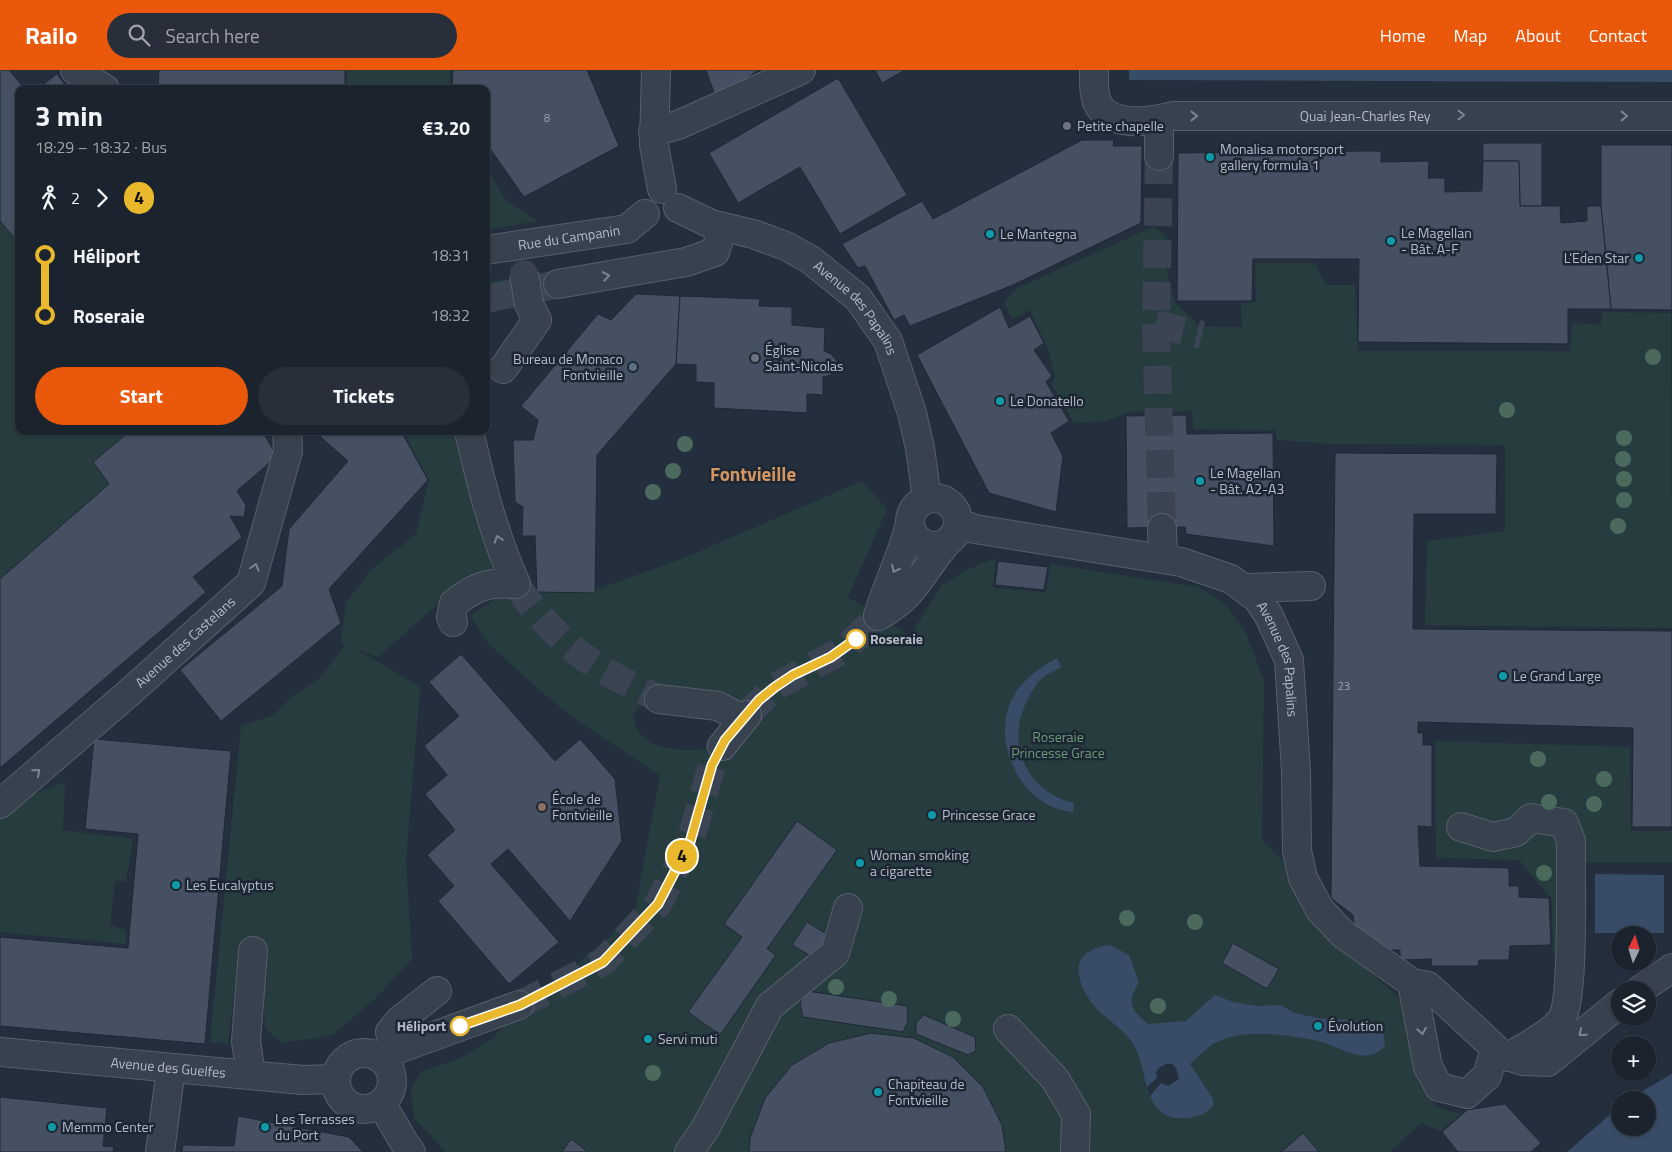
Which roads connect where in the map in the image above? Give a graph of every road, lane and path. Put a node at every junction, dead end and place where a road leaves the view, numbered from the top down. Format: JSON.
{"nodes":[{"id":1,"x":76,"y":70,"type":"edge"},
{"id":2,"x":656,"y":70,"type":"edge"},
{"id":3,"x":801,"y":70,"type":"edge"},
{"id":4,"x":1094,"y":70,"type":"edge"},
{"id":5,"x":100,"y":85,"type":"edge"},
{"id":6,"x":1672,"y":116,"type":"edge"},
{"id":7,"x":1159,"y":120,"type":"junction"},
{"id":8,"x":653,"y":132,"type":"junction"},
{"id":9,"x":1159,"y":156,"type":"tunnel mouth"},
{"id":10,"x":670,"y":198,"type":"junction"},
{"id":11,"x":723,"y":227,"type":"junction"},
{"id":12,"x":518,"y":246,"type":"junction"},
{"id":13,"x":490,"y":250,"type":"edge"},
{"id":14,"x":558,"y":284,"type":"tunnel mouth"},
{"id":15,"x":503,"y":370,"type":"dead end"},
{"id":16,"x":287,"y":435,"type":"edge"},
{"id":17,"x":471,"y":435,"type":"edge"},
{"id":18,"x":927,"y":499,"type":"junction"},
{"id":19,"x":910,"y":523,"type":"junction"},
{"id":20,"x":1162,"y":528,"type":"tunnel mouth"},
{"id":21,"x":954,"y":531,"type":"junction"},
{"id":22,"x":1164,"y":559,"type":"junction"},
{"id":23,"x":1311,"y":586,"type":"dead end"},
{"id":24,"x":1244,"y":588,"type":"junction"},
{"id":25,"x":453,"y":622,"type":"dead end"},
{"id":26,"x":659,"y":699,"type":"tunnel mouth"},
{"id":27,"x":722,"y":746,"type":"tunnel mouth"},
{"id":28,"x":0,"y":804,"type":"edge"},
{"id":29,"x":1461,"y":827,"type":"dead end"},
{"id":30,"x":848,"y":908,"type":"dead end"},
{"id":31,"x":253,"y":951,"type":"dead end"},
{"id":32,"x":1672,"y":968,"type":"edge"},
{"id":33,"x":1653,"y":981,"type":"edge"},
{"id":34,"x":1412,"y":983,"type":"junction"},
{"id":35,"x":437,"y":991,"type":"dead end"},
{"id":36,"x":520,"y":1005,"type":"tunnel mouth"},
{"id":37,"x":1611,"y":1010,"type":"edge"},
{"id":38,"x":1008,"y":1028,"type":"dead end"},
{"id":39,"x":0,"y":1052,"type":"edge"},
{"id":40,"x":1501,"y":1053,"type":"junction"},
{"id":41,"x":388,"y":1056,"type":"junction"},
{"id":42,"x":171,"y":1068,"type":"junction"},
{"id":43,"x":251,"y":1075,"type":"junction"},
{"id":44,"x":335,"y":1079,"type":"junction"},
{"id":45,"x":381,"y":1103,"type":"junction"},
{"id":46,"x":160,"y":1152,"type":"edge"},
{"id":47,"x":411,"y":1152,"type":"edge"},
{"id":48,"x":689,"y":1152,"type":"edge"},
{"id":49,"x":1075,"y":1152,"type":"edge"}],
"edges":[{"from":1,"to":5,"type":"street"},
{"from":2,"to":8,"type":"street"},
{"from":3,"to":8,"type":"street"},
{"from":4,"to":7,"type":"street","name":"Quai Jean-Charles Rey"},
{"from":7,"to":6,"type":"street","name":"Quai Jean-Charles Rey","one_way":true},
{"from":7,"to":9,"type":"street"},
{"from":8,"to":10,"type":"street"},
{"from":10,"to":11,"type":"street","name":"Avenue des Papalins"},
{"from":10,"to":12,"type":"street","name":"Rue du Campanin"},
{"from":14,"to":11,"type":"street","one_way":true},
{"from":11,"to":18,"type":"street","name":"Avenue des Papalins"},
{"from":12,"to":13,"type":"street","name":"Rue du Campanin"},
{"from":12,"to":15,"type":"street","bridge":true},
{"from":28,"to":16,"type":"street","name":"Avenue des Castelans","one_way":true},
{"from":25,"to":17,"type":"street","one_way":true},
{"from":18,"to":19,"type":"street"},
{"from":18,"to":21,"type":"street"},
{"from":19,"to":21,"type":"street"},
{"from":19,"to":21,"type":"street","one_way":true},
{"from":20,"to":22,"type":"street"},
{"from":21,"to":22,"type":"street","name":"Avenue des Papalins"},
{"from":22,"to":24,"type":"street","name":"Avenue des Papalins"},
{"from":23,"to":24,"type":"street"},
{"from":24,"to":34,"type":"street","name":"Avenue des Papalins"},
{"from":26,"to":27,"type":"street"},
{"from":29,"to":40,"type":"street"},
{"from":30,"to":48,"type":"street"},
{"from":31,"to":43,"type":"street"},
{"from":32,"to":33,"type":"street"},
{"from":34,"to":40,"type":"street","name":"Avenue des Papalins"},
{"from":34,"to":40,"type":"street","one_way":true},
{"from":35,"to":41,"type":"street"},
{"from":36,"to":41,"type":"street"},
{"from":37,"to":40,"type":"street","one_way":true},
{"from":38,"to":49,"type":"street"},
{"from":39,"to":42,"type":"street","name":"Avenue des Guelfes"},
{"from":41,"to":44,"type":"street"},
{"from":41,"to":45,"type":"street"},
{"from":42,"to":43,"type":"street","name":"Avenue des Guelfes"},
{"from":42,"to":46,"type":"street"},
{"from":43,"to":44,"type":"street","name":"Avenue des Guelfes"},
{"from":44,"to":45,"type":"street"},
{"from":45,"to":47,"type":"street"}]}
